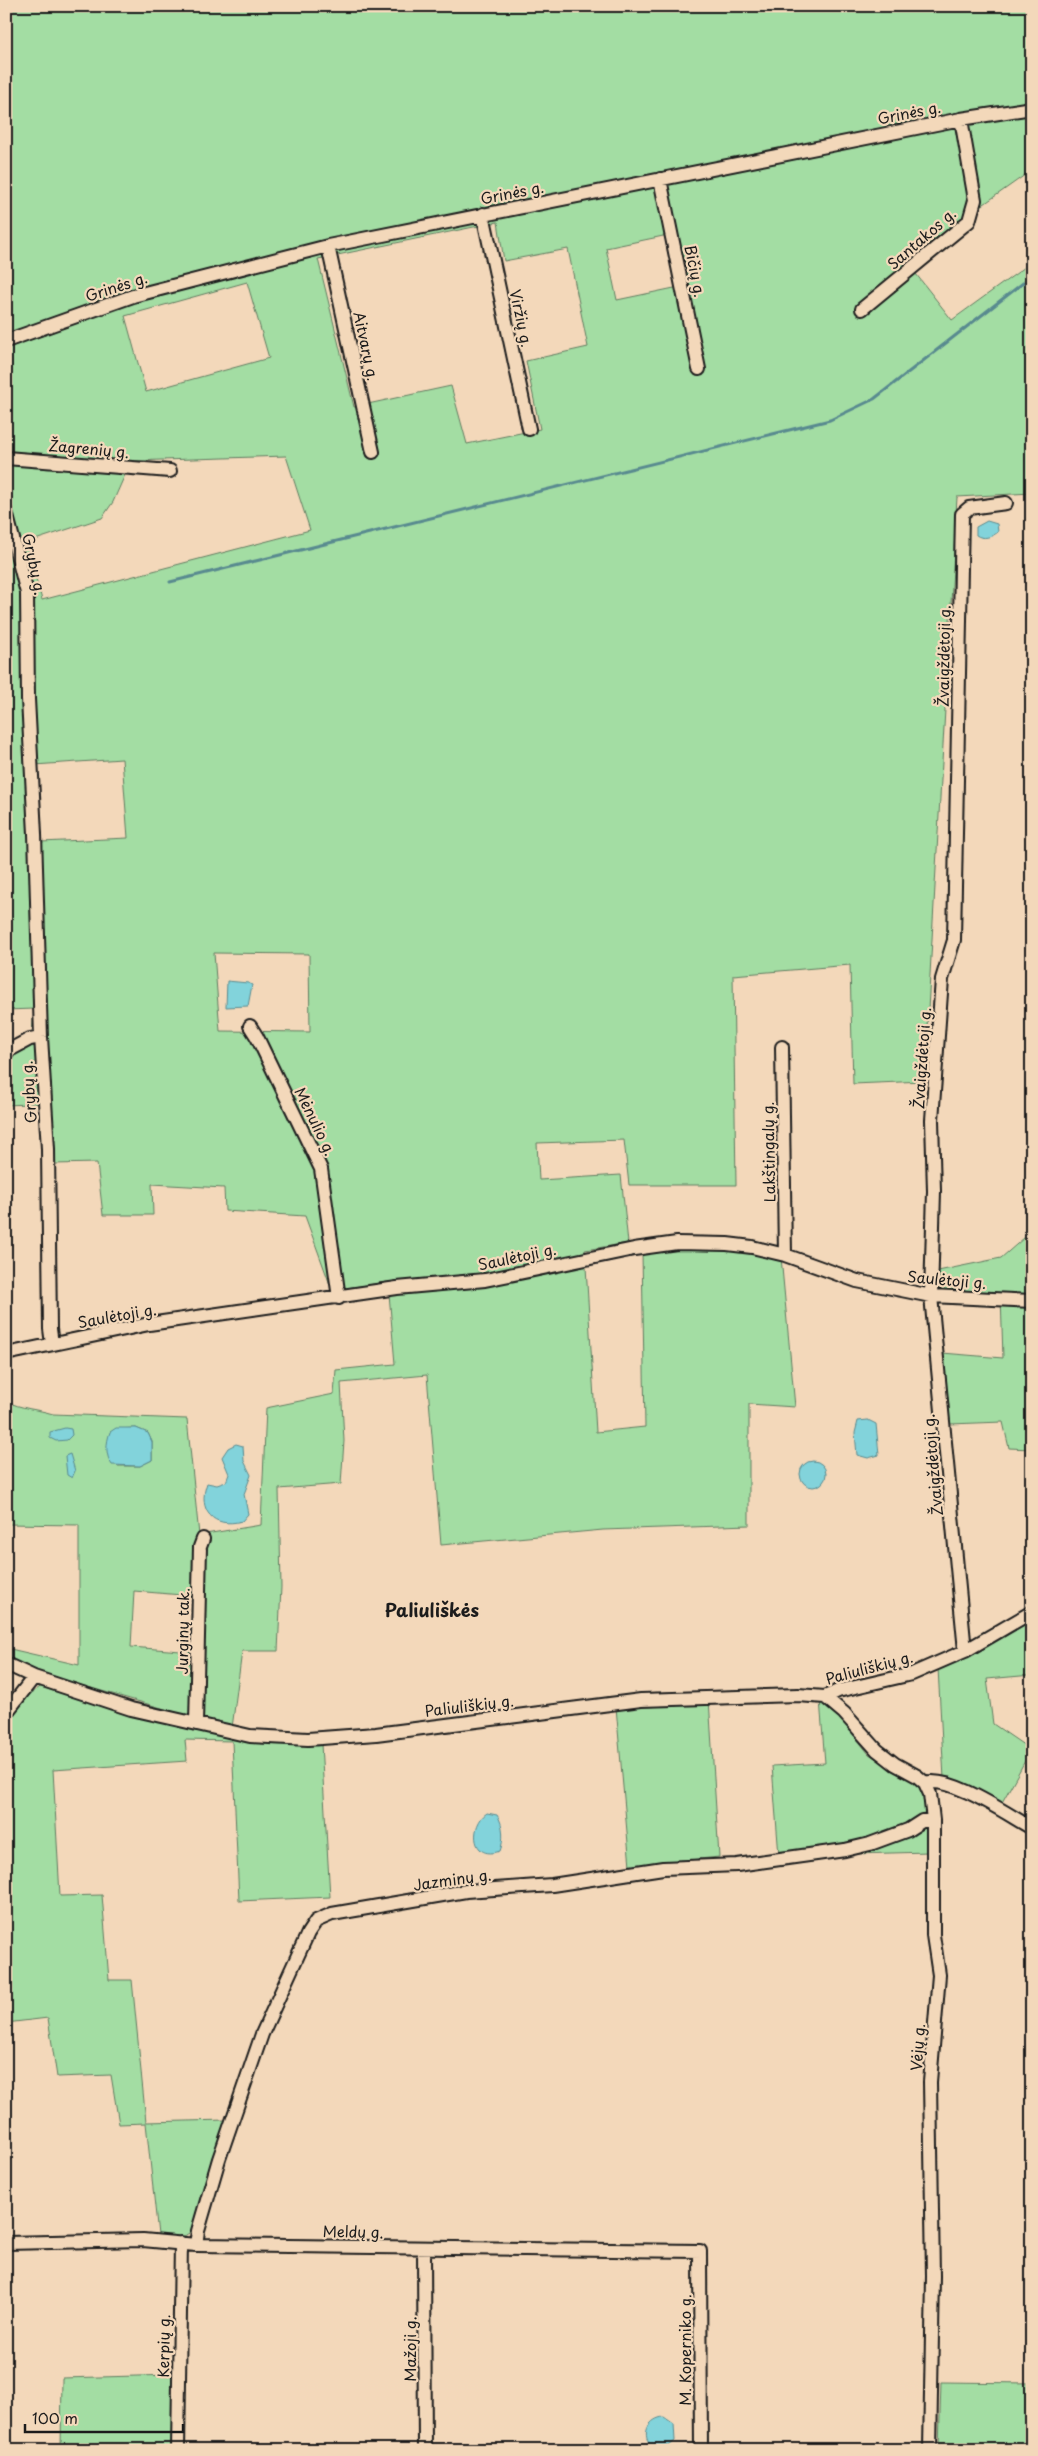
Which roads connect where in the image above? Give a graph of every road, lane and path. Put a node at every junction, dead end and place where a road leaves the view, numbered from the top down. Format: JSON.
{"nodes":[{"id":1,"x":1032,"y":108,"type":"edge"},
{"id":2,"x":961,"y":118,"type":"junction"},
{"id":3,"x":660,"y":179,"type":"junction"},
{"id":4,"x":483,"y":214,"type":"junction"},
{"id":5,"x":328,"y":246,"type":"junction"},
{"id":6,"x":862,"y":309,"type":"dead end"},
{"id":7,"x":6,"y":341,"type":"edge"},
{"id":8,"x":699,"y":370,"type":"dead end"},
{"id":9,"x":529,"y":428,"type":"dead end"},
{"id":10,"x":373,"y":452,"type":"dead end"},
{"id":11,"x":6,"y":458,"type":"edge"},
{"id":12,"x":170,"y":471,"type":"dead end"},
{"id":13,"x":1006,"y":503,"type":"dead end"},
{"id":14,"x":6,"y":512,"type":"edge"},
{"id":15,"x":250,"y":1026,"type":"dead end"},
{"id":16,"x":41,"y":1036,"type":"junction"},
{"id":17,"x":782,"y":1047,"type":"dead end"},
{"id":18,"x":6,"y":1052,"type":"edge"},
{"id":19,"x":786,"y":1255,"type":"junction"},
{"id":20,"x":931,"y":1296,"type":"junction"},
{"id":21,"x":339,"y":1298,"type":"junction"},
{"id":22,"x":1032,"y":1301,"type":"edge"},
{"id":23,"x":52,"y":1344,"type":"junction"},
{"id":24,"x":6,"y":1354,"type":"edge"},
{"id":25,"x":203,"y":1539,"type":"dead end"},
{"id":26,"x":1032,"y":1612,"type":"edge"},
{"id":27,"x":964,"y":1652,"type":"junction"},
{"id":28,"x":6,"y":1664,"type":"edge"},
{"id":29,"x":34,"y":1677,"type":"junction"},
{"id":30,"x":825,"y":1697,"type":"junction"},
{"id":31,"x":6,"y":1713,"type":"edge"},
{"id":32,"x":196,"y":1724,"type":"junction"},
{"id":33,"x":925,"y":1783,"type":"junction"},
{"id":34,"x":932,"y":1820,"type":"junction"},
{"id":35,"x":1032,"y":1828,"type":"edge"},
{"id":36,"x":6,"y":2243,"type":"edge"},
{"id":37,"x":181,"y":2243,"type":"junction"},
{"id":38,"x":196,"y":2245,"type":"junction"},
{"id":39,"x":424,"y":2248,"type":"junction"},
{"id":40,"x":700,"y":2251,"type":"joint"},
{"id":41,"x":178,"y":2450,"type":"edge"},
{"id":42,"x":425,"y":2450,"type":"edge"},
{"id":43,"x":701,"y":2450,"type":"edge"},
{"id":44,"x":930,"y":2450,"type":"edge"}],
"edges":[{"from":1,"to":2,"type":"street","name":"Grinės g."},
{"from":2,"to":3,"type":"street","name":"Grinės g."},
{"from":2,"to":6,"type":"street","name":"Santakos g."},
{"from":3,"to":4,"type":"street","name":"Grinės g."},
{"from":3,"to":8,"type":"street","name":"Bičių g."},
{"from":4,"to":5,"type":"street","name":"Grinės g."},
{"from":4,"to":9,"type":"street","name":"Viržių g."},
{"from":5,"to":7,"type":"street","name":"Grinės g."},
{"from":5,"to":10,"type":"street","name":"Aitvarų g."},
{"from":11,"to":12,"type":"street","name":"Žagrenių g."},
{"from":13,"to":20,"type":"street","name":"Žvaigždėtoji g."},
{"from":14,"to":16,"type":"street","name":"Grybų g."},
{"from":15,"to":21,"type":"street","name":"Mėnulio g."},
{"from":16,"to":18,"type":"street"},
{"from":16,"to":23,"type":"street","name":"Grybų g."},
{"from":17,"to":19,"type":"street","name":"Lakštingalų g."},
{"from":19,"to":20,"type":"street","name":"Saulėtoji g."},
{"from":19,"to":21,"type":"street","name":"Saulėtoji g."},
{"from":20,"to":22,"type":"street","name":"Saulėtoji g."},
{"from":20,"to":27,"type":"street","name":"Žvaigždėtoji g."},
{"from":21,"to":23,"type":"street","name":"Saulėtoji g."},
{"from":23,"to":24,"type":"street","name":"Saulėtoji g."},
{"from":25,"to":32,"type":"street","name":"Jurginų tak."},
{"from":26,"to":27,"type":"street","name":"Paliuliškių g."},
{"from":27,"to":30,"type":"street","name":"Paliuliškių g."},
{"from":28,"to":29,"type":"street","name":"Paliuliškių g."},
{"from":29,"to":31,"type":"street"},
{"from":29,"to":32,"type":"street","name":"Paliuliškių g."},
{"from":30,"to":32,"type":"street","name":"Paliuliškių g."},
{"from":30,"to":33,"type":"street"},
{"from":33,"to":34,"type":"street","name":"Vėjų g."},
{"from":33,"to":35,"type":"street"},
{"from":34,"to":38,"type":"street","name":"Jazminų g."},
{"from":34,"to":44,"type":"street","name":"Vėjų g."},
{"from":36,"to":37,"type":"street","name":"Meldų g."},
{"from":37,"to":38,"type":"street","name":"Meldų g."},
{"from":37,"to":41,"type":"street","name":"Kerpių g."},
{"from":38,"to":39,"type":"street","name":"Meldų g."},
{"from":39,"to":40,"type":"street","name":"Meldų g."},
{"from":39,"to":42,"type":"street","name":"Mažoji g."},
{"from":40,"to":43,"type":"street","name":"M. Koperniko g."}]}
